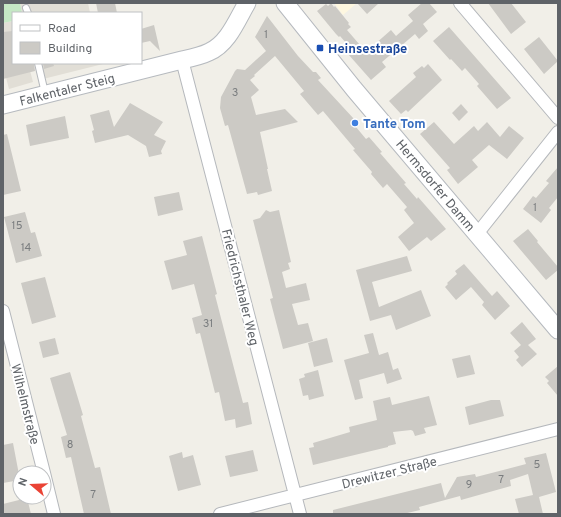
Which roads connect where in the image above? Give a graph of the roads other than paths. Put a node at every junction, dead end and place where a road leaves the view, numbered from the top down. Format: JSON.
{"nodes":[{"id":1,"x":247,"y":3,"type":"edge"},
{"id":2,"x":285,"y":3,"type":"edge"},
{"id":3,"x":460,"y":3,"type":"edge"},
{"id":4,"x":182,"y":60,"type":"junction"},
{"id":5,"x":38,"y":64,"type":"edge"},
{"id":6,"x":46,"y":94,"type":"junction"},
{"id":7,"x":3,"y":105,"type":"edge"},
{"id":8,"x":558,"y":118,"type":"edge"},
{"id":9,"x":558,"y":132,"type":"edge"},
{"id":10,"x":477,"y":234,"type":"junction"},
{"id":11,"x":3,"y":311,"type":"edge"},
{"id":12,"x":558,"y":330,"type":"edge"},
{"id":13,"x":6,"y":335,"type":"edge"},
{"id":14,"x":558,"y":429,"type":"edge"},
{"id":15,"x":42,"y":465,"type":"edge"},
{"id":16,"x":295,"y":496,"type":"junction"},
{"id":17,"x":220,"y":514,"type":"edge"},
{"id":18,"x":300,"y":514,"type":"edge"}],
"edges":[{"from":1,"to":4,"type":"main road","name":"Falkentaler Steig"},
{"from":2,"to":10,"type":"main road","name":"Hermsdorfer Damm"},
{"from":3,"to":8,"type":"street"},
{"from":4,"to":6,"type":"main road","name":"Falkentaler Steig"},
{"from":4,"to":16,"type":"street","name":"Friedrichsthaler Weg"},
{"from":5,"to":6,"type":"lane"},
{"from":6,"to":7,"type":"main road","name":"Falkentaler Steig"},
{"from":9,"to":10,"type":"street"},
{"from":10,"to":12,"type":"main road","name":"Hermsdorfer Damm"},
{"from":11,"to":13,"type":"street","name":"Wilhelmstraße"},
{"from":13,"to":15,"type":"street","name":"Wilhelmstraße"},
{"from":14,"to":16,"type":"street","name":"Drewitzer Straße"},
{"from":16,"to":17,"type":"street","name":"Drewitzer Straße"},
{"from":16,"to":18,"type":"street","name":"Friedrichsthaler Weg"}]}
